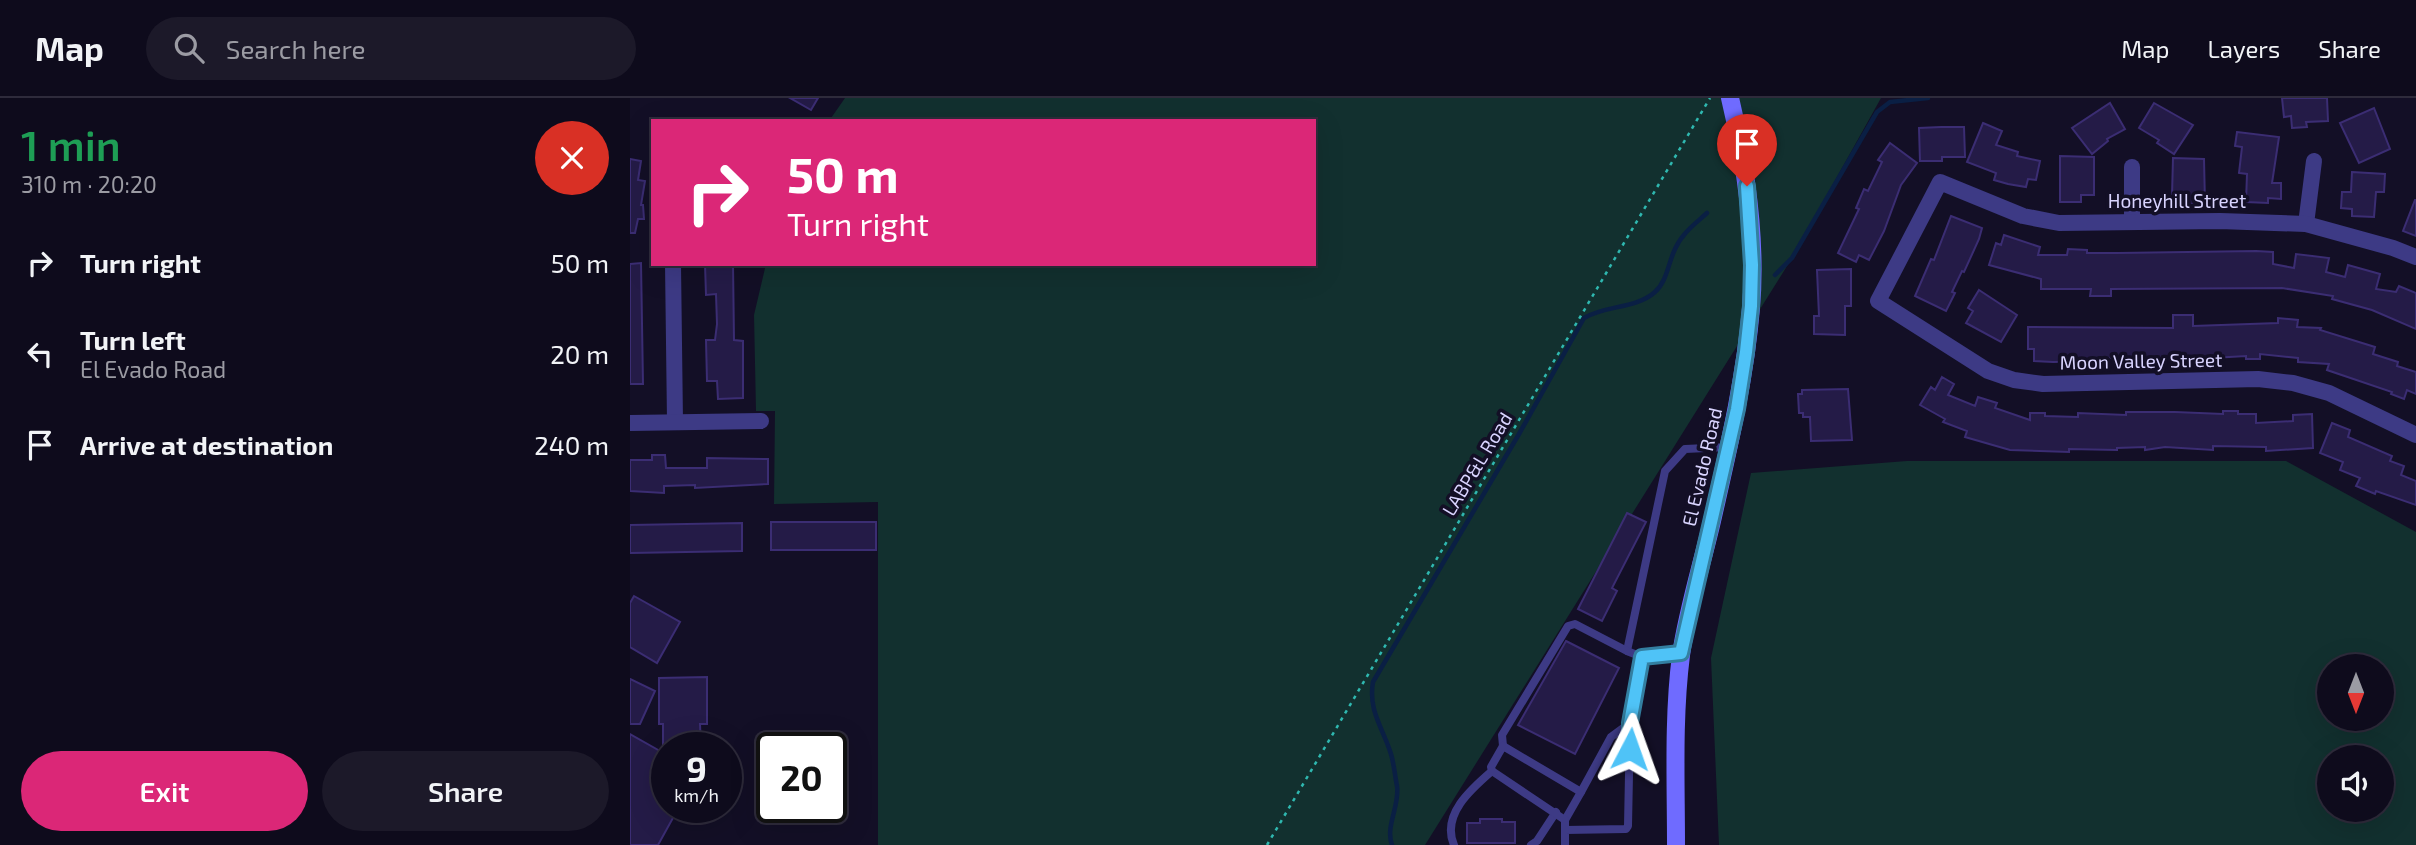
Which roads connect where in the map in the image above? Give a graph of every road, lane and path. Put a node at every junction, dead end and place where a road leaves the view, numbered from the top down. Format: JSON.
{"nodes":[{"id":1,"x":1710,"y":98,"type":"edge"},
{"id":2,"x":1730,"y":98,"type":"edge"},
{"id":3,"x":2314,"y":160,"type":"dead end"},
{"id":4,"x":2133,"y":167,"type":"dead end"},
{"id":5,"x":2132,"y":222,"type":"junction"},
{"id":6,"x":2306,"y":224,"type":"junction"},
{"id":7,"x":2416,"y":257,"type":"edge"},
{"id":8,"x":673,"y":266,"type":"edge"},
{"id":9,"x":1878,"y":302,"type":"joint"},
{"id":10,"x":761,"y":421,"type":"dead end"},
{"id":11,"x":675,"y":422,"type":"junction"},
{"id":12,"x":630,"y":423,"type":"edge"},
{"id":13,"x":2416,"y":435,"type":"edge"},
{"id":14,"x":1728,"y":447,"type":"junction"},
{"id":15,"x":1627,"y":650,"type":"junction"},
{"id":16,"x":1681,"y":653,"type":"junction"},
{"id":17,"x":1642,"y":657,"type":"junction"},
{"id":18,"x":1630,"y":723,"type":"junction"},
{"id":19,"x":1503,"y":746,"type":"junction"},
{"id":20,"x":1492,"y":771,"type":"junction"},
{"id":21,"x":1581,"y":792,"type":"junction"},
{"id":22,"x":1556,"y":812,"type":"junction"},
{"id":23,"x":1565,"y":820,"type":"junction"},
{"id":24,"x":1565,"y":830,"type":"junction"},
{"id":25,"x":1267,"y":845,"type":"edge"},
{"id":26,"x":1454,"y":845,"type":"edge"},
{"id":27,"x":1531,"y":845,"type":"edge"},
{"id":28,"x":1564,"y":845,"type":"edge"},
{"id":29,"x":1676,"y":845,"type":"edge"}],
"edges":[{"from":1,"to":25,"type":"path","name":"LABP&L Road"},
{"from":2,"to":14,"type":"main road","name":"El Evado Road"},
{"from":3,"to":6,"type":"street"},
{"from":4,"to":5,"type":"street"},
{"from":5,"to":6,"type":"street","name":"Honeyhill Street"},
{"from":5,"to":9,"type":"street","name":"Honeyhill Street"},
{"from":6,"to":7,"type":"street","name":"Honeyhill Street"},
{"from":8,"to":11,"type":"street"},
{"from":9,"to":13,"type":"street","name":"Moon Valley Street"},
{"from":10,"to":11,"type":"street"},
{"from":11,"to":12,"type":"street"},
{"from":14,"to":15,"type":"lane"},
{"from":14,"to":16,"type":"main road","name":"El Evado Road"},
{"from":15,"to":17,"type":"lane"},
{"from":15,"to":19,"type":"lane"},
{"from":16,"to":17,"type":"lane"},
{"from":16,"to":29,"type":"main road","name":"El Evado Road"},
{"from":17,"to":18,"type":"lane"},
{"from":18,"to":21,"type":"lane"},
{"from":18,"to":24,"type":"lane"},
{"from":19,"to":20,"type":"lane"},
{"from":19,"to":21,"type":"lane"},
{"from":20,"to":22,"type":"lane"},
{"from":20,"to":26,"type":"lane"},
{"from":21,"to":23,"type":"lane"},
{"from":22,"to":23,"type":"lane"},
{"from":22,"to":27,"type":"lane"},
{"from":23,"to":24,"type":"lane"},
{"from":24,"to":28,"type":"lane"}]}
